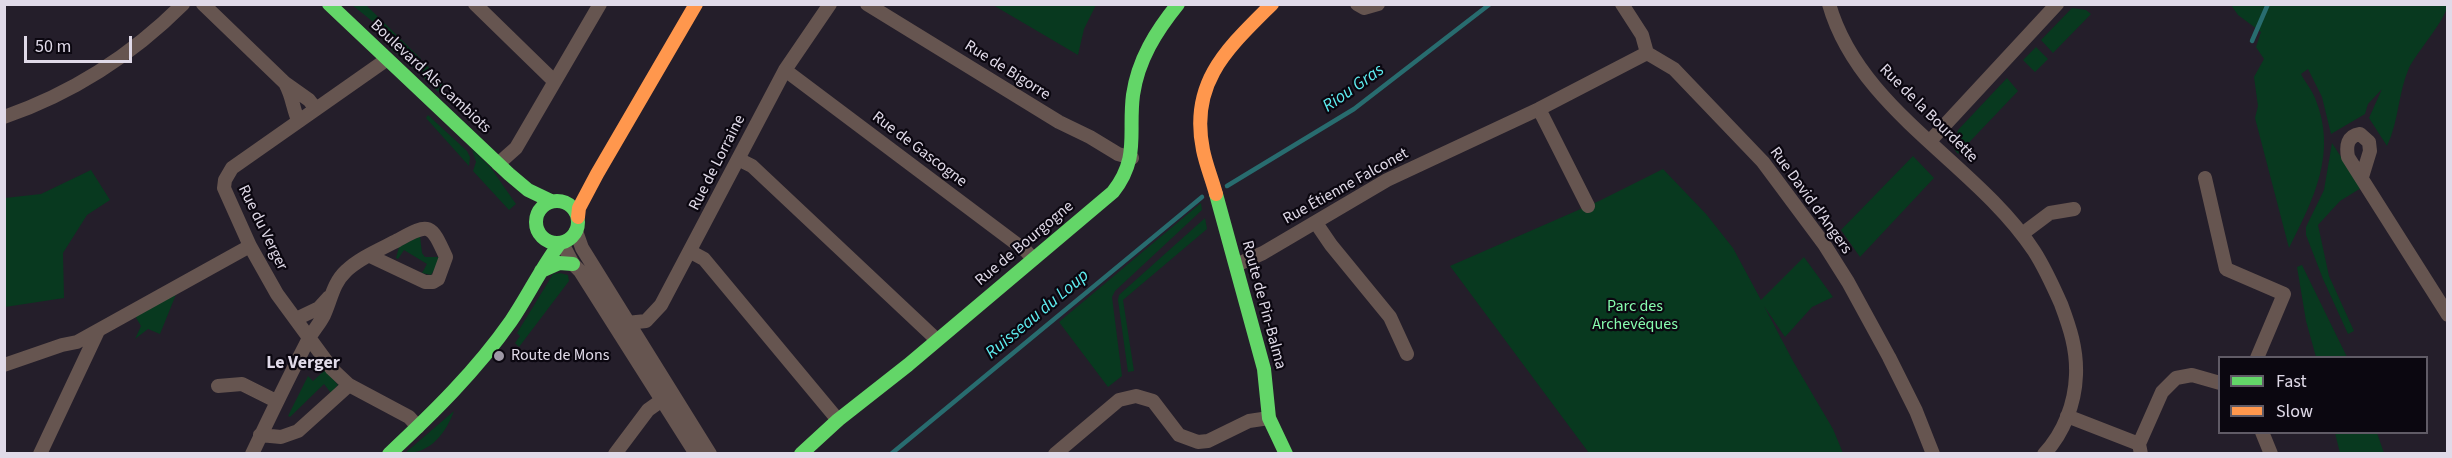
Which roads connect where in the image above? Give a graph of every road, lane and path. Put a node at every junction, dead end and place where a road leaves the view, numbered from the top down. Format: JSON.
{"nodes":[{"id":1,"x":183,"y":4,"type":"edge"},
{"id":2,"x":203,"y":4,"type":"edge"},
{"id":3,"x":329,"y":4,"type":"edge"},
{"id":4,"x":475,"y":4,"type":"edge"},
{"id":5,"x":600,"y":4,"type":"edge"},
{"id":6,"x":696,"y":4,"type":"edge"},
{"id":7,"x":830,"y":4,"type":"edge"},
{"id":8,"x":867,"y":4,"type":"edge"},
{"id":9,"x":1178,"y":4,"type":"edge"},
{"id":10,"x":1272,"y":4,"type":"edge"},
{"id":11,"x":1357,"y":4,"type":"edge"},
{"id":12,"x":1378,"y":4,"type":"edge"},
{"id":13,"x":1622,"y":4,"type":"edge"},
{"id":14,"x":1829,"y":4,"type":"edge"},
{"id":15,"x":2057,"y":4,"type":"edge"},
{"id":16,"x":1647,"y":53,"type":"junction"},
{"id":17,"x":387,"y":60,"type":"junction"},
{"id":18,"x":785,"y":70,"type":"junction"},
{"id":19,"x":554,"y":81,"type":"junction"},
{"id":20,"x":285,"y":83,"type":"junction"},
{"id":21,"x":316,"y":109,"type":"junction"},
{"id":22,"x":1539,"y":109,"type":"junction"},
{"id":23,"x":4,"y":117,"type":"edge"},
{"id":24,"x":298,"y":120,"type":"junction"},
{"id":25,"x":1930,"y":141,"type":"junction"},
{"id":26,"x":1132,"y":158,"type":"junction"},
{"id":27,"x":738,"y":159,"type":"junction"},
{"id":28,"x":498,"y":164,"type":"junction"},
{"id":29,"x":597,"y":174,"type":"junction"},
{"id":30,"x":507,"y":175,"type":"junction"},
{"id":31,"x":2362,"y":177,"type":"dead end"},
{"id":32,"x":2205,"y":178,"type":"dead end"},
{"id":33,"x":554,"y":201,"type":"junction"},
{"id":34,"x":1588,"y":206,"type":"dead end"},
{"id":35,"x":2074,"y":209,"type":"dead end"},
{"id":36,"x":531,"y":218,"type":"junction"},
{"id":37,"x":1316,"y":223,"type":"junction"},
{"id":38,"x":577,"y":224,"type":"junction"},
{"id":39,"x":2022,"y":234,"type":"junction"},
{"id":40,"x":561,"y":243,"type":"junction"},
{"id":41,"x":250,"y":246,"type":"junction"},
{"id":42,"x":691,"y":252,"type":"junction"},
{"id":43,"x":370,"y":256,"type":"junction"},
{"id":44,"x":1033,"y":259,"type":"junction"},
{"id":45,"x":573,"y":264,"type":"junction"},
{"id":46,"x":1236,"y":265,"type":"junction"},
{"id":47,"x":539,"y":275,"type":"junction"},
{"id":48,"x":329,"y":297,"type":"junction"},
{"id":49,"x":2448,"y":315,"type":"edge"},
{"id":50,"x":296,"y":319,"type":"junction"},
{"id":51,"x":627,"y":322,"type":"junction"},
{"id":52,"x":98,"y":331,"type":"junction"},
{"id":53,"x":308,"y":339,"type":"junction"},
{"id":54,"x":936,"y":339,"type":"junction"},
{"id":55,"x":1407,"y":354,"type":"dead end"},
{"id":56,"x":2257,"y":356,"type":"edge"},
{"id":57,"x":4,"y":365,"type":"edge"},
{"id":58,"x":2218,"y":382,"type":"edge"},
{"id":59,"x":349,"y":385,"type":"junction"},
{"id":60,"x":218,"y":386,"type":"dead end"},
{"id":61,"x":662,"y":400,"type":"junction"},
{"id":62,"x":276,"y":401,"type":"junction"},
{"id":63,"x":2067,"y":417,"type":"junction"},
{"id":64,"x":1269,"y":418,"type":"junction"},
{"id":65,"x":838,"y":420,"type":"junction"},
{"id":66,"x":418,"y":427,"type":"junction"},
{"id":67,"x":2263,"y":434,"type":"edge"},
{"id":68,"x":260,"y":435,"type":"junction"},
{"id":69,"x":2140,"y":448,"type":"edge"},
{"id":70,"x":1934,"y":452,"type":"edge"},
{"id":71,"x":40,"y":453,"type":"edge"},
{"id":72,"x":252,"y":453,"type":"edge"},
{"id":73,"x":389,"y":453,"type":"edge"},
{"id":74,"x":615,"y":453,"type":"edge"},
{"id":75,"x":696,"y":453,"type":"edge"},
{"id":76,"x":710,"y":453,"type":"edge"},
{"id":77,"x":801,"y":453,"type":"edge"},
{"id":78,"x":1054,"y":453,"type":"edge"},
{"id":79,"x":1286,"y":453,"type":"edge"},
{"id":80,"x":2044,"y":453,"type":"edge"},
{"id":81,"x":2271,"y":453,"type":"edge"}],
"edges":[{"from":1,"to":23,"type":"street"},
{"from":2,"to":20,"type":"street"},
{"from":3,"to":17,"type":"street","name":"Boulevard Als Cambiots"},
{"from":4,"to":19,"type":"street"},
{"from":5,"to":19,"type":"street"},
{"from":6,"to":29,"type":"street"},
{"from":7,"to":18,"type":"street","name":"Rue de Lorraine"},
{"from":8,"to":26,"type":"street","name":"Rue de Bigorre"},
{"from":9,"to":26,"type":"street","name":"Rue de Bourgogne"},
{"from":10,"to":46,"type":"street","name":"Route de Pin-Balma"},
{"from":11,"to":12,"type":"street"},
{"from":13,"to":16,"type":"street"},
{"from":14,"to":25,"type":"street","name":"Rue de la Bourdette"},
{"from":15,"to":25,"type":"street"},
{"from":16,"to":22,"type":"street","name":"Rue Étienne Falconet"},
{"from":16,"to":70,"type":"street","name":"Rue David d'Angers"},
{"from":17,"to":21,"type":"street","name":"Rue du Verger"},
{"from":17,"to":28,"type":"street","name":"Boulevard Als Cambiots"},
{"from":18,"to":27,"type":"street","name":"Rue de Lorraine"},
{"from":18,"to":44,"type":"street","name":"Rue de Gascogne"},
{"from":19,"to":28,"type":"street"},
{"from":20,"to":21,"type":"street"},
{"from":20,"to":24,"type":"street"},
{"from":21,"to":24,"type":"street","name":"Rue du Verger"},
{"from":22,"to":34,"type":"street"},
{"from":22,"to":37,"type":"street","name":"Rue Étienne Falconet"},
{"from":24,"to":41,"type":"street","name":"Rue du Verger"},
{"from":25,"to":39,"type":"street","name":"Rue de la Bourdette"},
{"from":26,"to":44,"type":"street","name":"Rue de Bourgogne"},
{"from":27,"to":42,"type":"street","name":"Rue de Lorraine"},
{"from":27,"to":54,"type":"street"},
{"from":28,"to":30,"type":"street","name":"Boulevard Als Cambiots"},
{"from":29,"to":33,"type":"street"},
{"from":29,"to":38,"type":"street"},
{"from":30,"to":33,"type":"street","name":"Boulevard Als Cambiots"},
{"from":30,"to":36,"type":"street","name":"Boulevard Als Cambiots"},
{"from":31,"to":49,"type":"street"},
{"from":32,"to":56,"type":"street"},
{"from":33,"to":36,"type":"street"},
{"from":33,"to":38,"type":"street"},
{"from":35,"to":39,"type":"street"},
{"from":36,"to":40,"type":"street"},
{"from":36,"to":47,"type":"street"},
{"from":37,"to":46,"type":"street","name":"Rue Étienne Falconet"},
{"from":37,"to":55,"type":"street"},
{"from":38,"to":40,"type":"street"},
{"from":38,"to":51,"type":"street"},
{"from":39,"to":63,"type":"street","name":"Rue de la Bourdette"},
{"from":40,"to":45,"type":"street"},
{"from":40,"to":47,"type":"street"},
{"from":41,"to":50,"type":"street","name":"Rue du Verger"},
{"from":41,"to":52,"type":"street"},
{"from":42,"to":51,"type":"street","name":"Rue de Lorraine"},
{"from":42,"to":65,"type":"street"},
{"from":43,"to":43,"type":"street"},
{"from":43,"to":48,"type":"street"},
{"from":44,"to":54,"type":"street","name":"Rue de Bourgogne"},
{"from":45,"to":47,"type":"street"},
{"from":45,"to":61,"type":"street"},
{"from":46,"to":64,"type":"street","name":"Route de Pin-Balma"},
{"from":47,"to":66,"type":"street"},
{"from":48,"to":50,"type":"street"},
{"from":48,"to":53,"type":"street"},
{"from":50,"to":53,"type":"street","name":"Rue du Verger"},
{"from":51,"to":76,"type":"street"},
{"from":52,"to":57,"type":"street"},
{"from":52,"to":71,"type":"street"},
{"from":53,"to":59,"type":"street","name":"Rue du Verger"},
{"from":53,"to":62,"type":"street"},
{"from":54,"to":65,"type":"street","name":"Rue de Bourgogne"},
{"from":58,"to":69,"type":"street"},
{"from":59,"to":66,"type":"street","name":"Rue du Verger"},
{"from":59,"to":68,"type":"street"},
{"from":60,"to":62,"type":"street"},
{"from":61,"to":74,"type":"street"},
{"from":61,"to":75,"type":"street"},
{"from":62,"to":68,"type":"street"},
{"from":63,"to":69,"type":"street"},
{"from":63,"to":80,"type":"street","name":"Rue de la Bourdette"},
{"from":64,"to":78,"type":"street"},
{"from":64,"to":79,"type":"street","name":"Route de Pin-Balma"},
{"from":65,"to":77,"type":"street","name":"Rue de Bourgogne"},
{"from":66,"to":73,"type":"street"},
{"from":67,"to":81,"type":"street"},
{"from":68,"to":72,"type":"street"}]}
